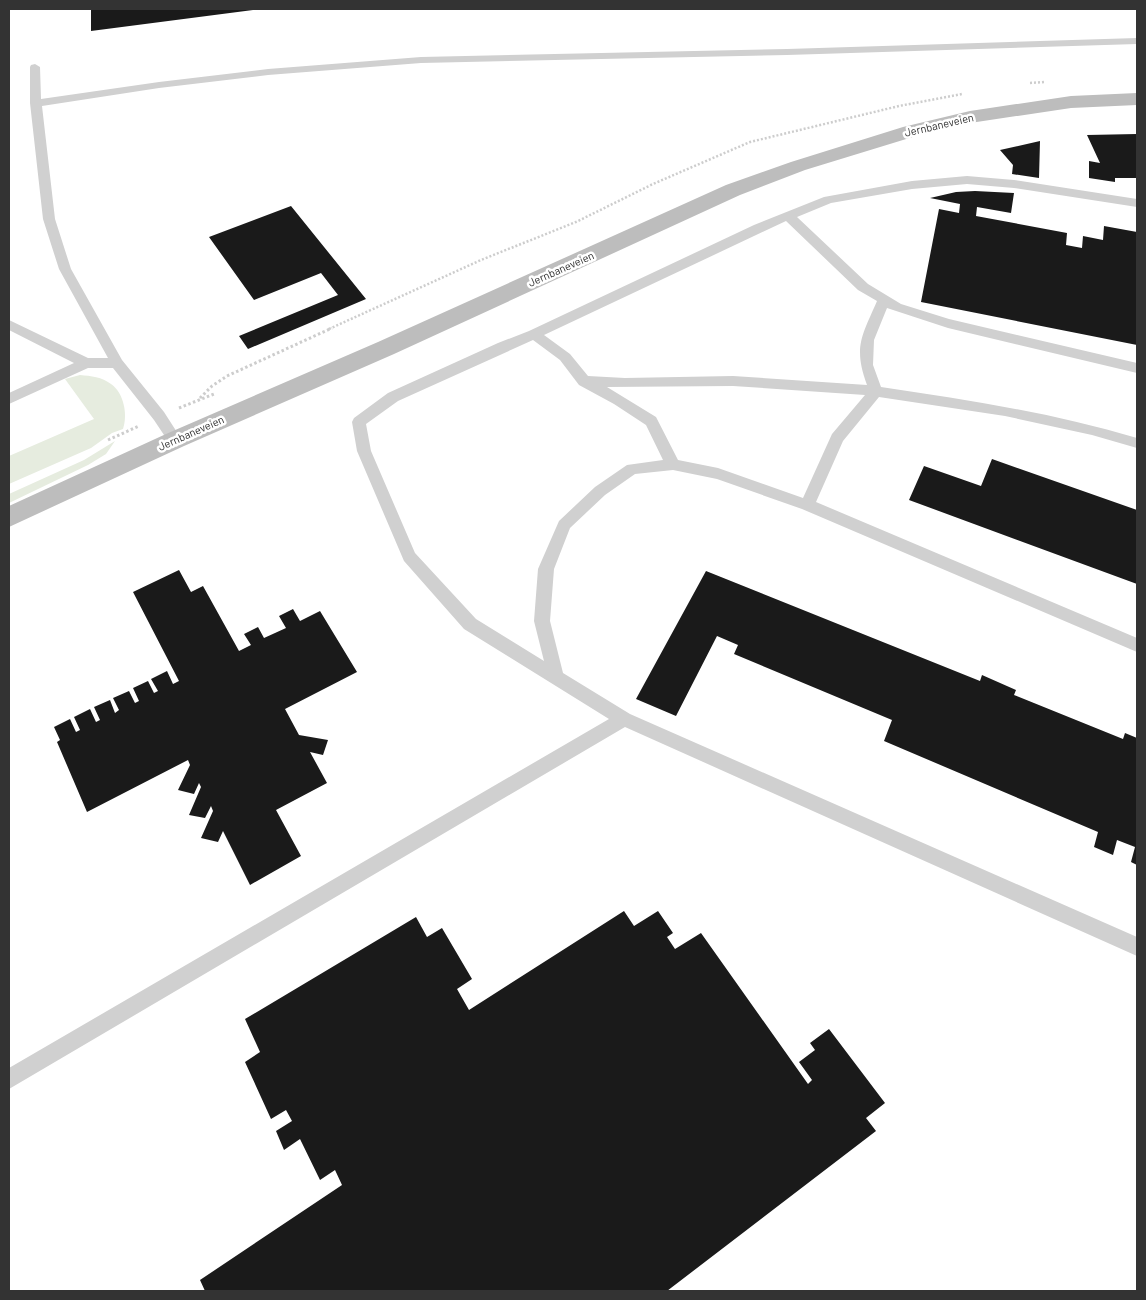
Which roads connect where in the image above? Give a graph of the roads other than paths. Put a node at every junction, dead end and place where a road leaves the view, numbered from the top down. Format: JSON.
{"nodes":[{"id":1,"x":1137,"y":41,"type":"edge"},
{"id":2,"x":35,"y":67,"type":"dead end"},
{"id":3,"x":1137,"y":100,"type":"edge"},
{"id":4,"x":36,"y":103,"type":"junction"},
{"id":5,"x":1137,"y":203,"type":"edge"},
{"id":6,"x":788,"y":216,"type":"junction"},
{"id":7,"x":884,"y":300,"type":"junction"},
{"id":8,"x":9,"y":325,"type":"edge"},
{"id":9,"x":534,"y":334,"type":"junction"},
{"id":10,"x":86,"y":363,"type":"junction"},
{"id":11,"x":117,"y":363,"type":"junction"},
{"id":12,"x":1137,"y":368,"type":"edge"},
{"id":13,"x":584,"y":381,"type":"junction"},
{"id":14,"x":876,"y":391,"type":"junction"},
{"id":15,"x":9,"y":398,"type":"edge"},
{"id":16,"x":175,"y":440,"type":"junction"},
{"id":17,"x":1137,"y":443,"type":"edge"},
{"id":18,"x":673,"y":464,"type":"junction"},
{"id":19,"x":806,"y":505,"type":"junction"},
{"id":20,"x":9,"y":517,"type":"edge"},
{"id":21,"x":1137,"y":645,"type":"edge"},
{"id":22,"x":556,"y":677,"type":"junction"},
{"id":23,"x":624,"y":719,"type":"junction"},
{"id":24,"x":1137,"y":948,"type":"edge"},
{"id":25,"x":9,"y":1079,"type":"edge"}],
"edges":[{"from":1,"to":4,"type":"lane"},
{"from":2,"to":4,"type":"lane"},
{"from":3,"to":16,"type":"street","name":"Jernbaneveien"},
{"from":4,"to":11,"type":"lane"},
{"from":5,"to":6,"type":"lane"},
{"from":6,"to":7,"type":"lane"},
{"from":6,"to":9,"type":"lane"},
{"from":7,"to":12,"type":"lane"},
{"from":7,"to":14,"type":"lane"},
{"from":8,"to":10,"type":"lane"},
{"from":9,"to":13,"type":"lane"},
{"from":9,"to":22,"type":"lane"},
{"from":10,"to":11,"type":"lane"},
{"from":10,"to":15,"type":"lane"},
{"from":11,"to":16,"type":"lane"},
{"from":13,"to":14,"type":"lane"},
{"from":13,"to":18,"type":"lane"},
{"from":14,"to":17,"type":"lane"},
{"from":14,"to":19,"type":"lane"},
{"from":16,"to":20,"type":"street","name":"Jernbaneveien"},
{"from":18,"to":19,"type":"lane"},
{"from":18,"to":22,"type":"lane"},
{"from":19,"to":21,"type":"lane"},
{"from":22,"to":23,"type":"lane"},
{"from":23,"to":24,"type":"lane"},
{"from":23,"to":25,"type":"lane"}]}
